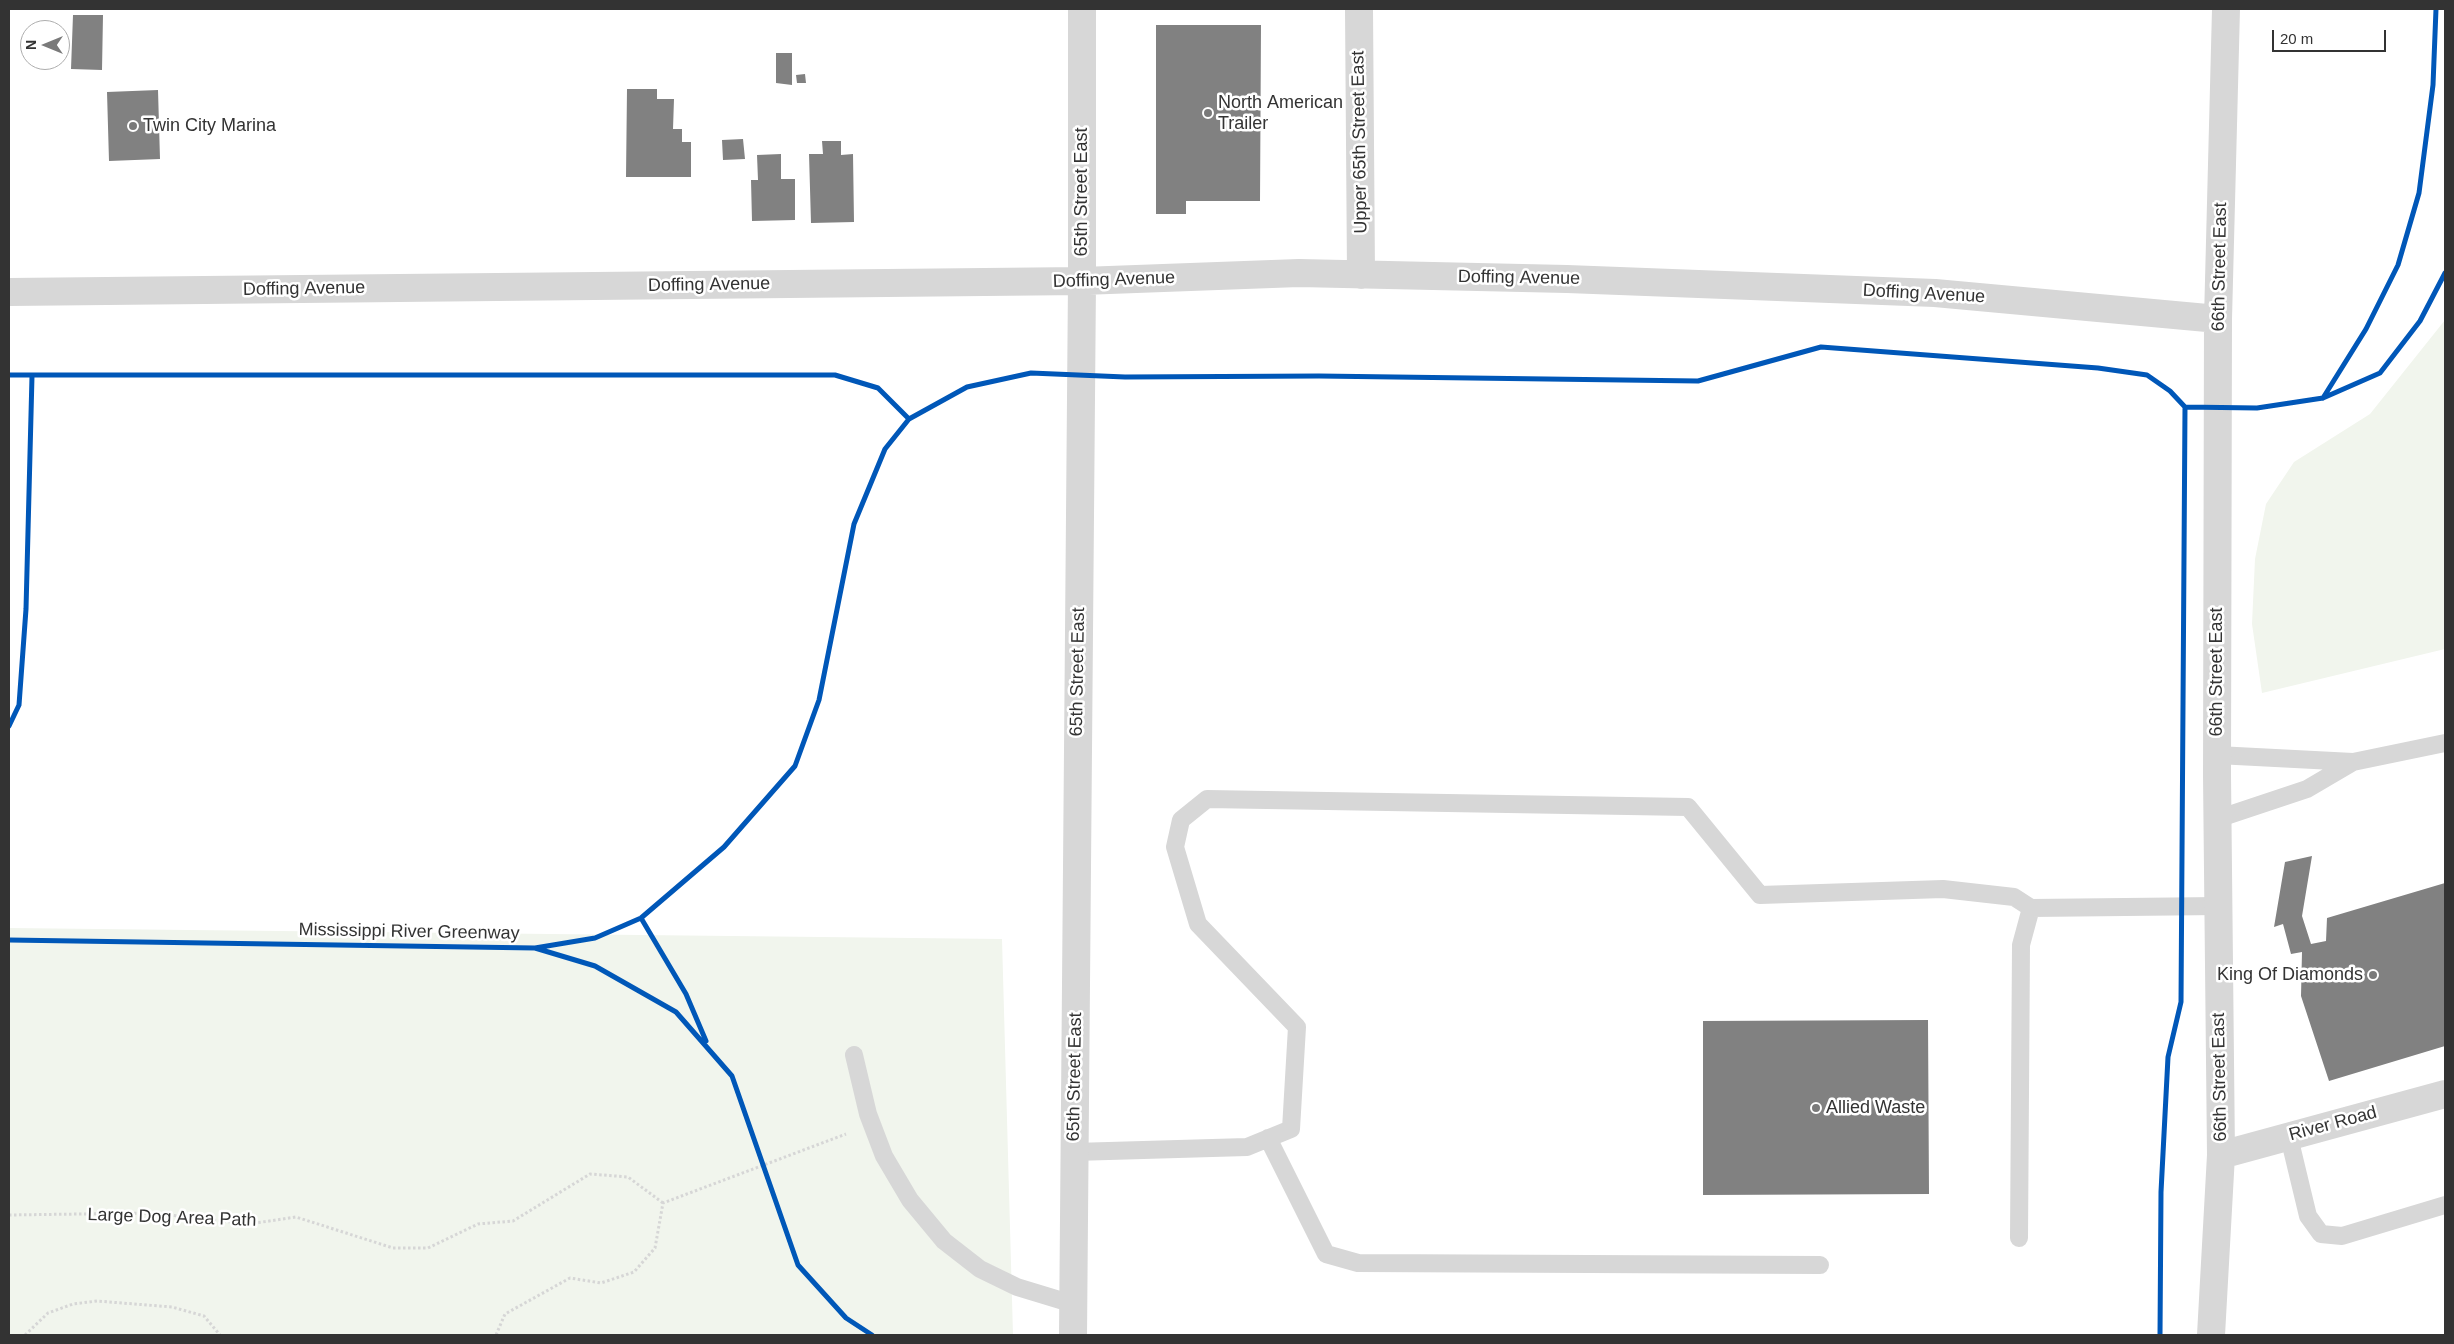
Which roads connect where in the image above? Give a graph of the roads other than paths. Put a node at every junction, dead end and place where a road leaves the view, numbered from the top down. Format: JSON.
{"nodes":[{"id":1,"x":1082,"y":9,"type":"edge"},
{"id":2,"x":1359,"y":9,"type":"edge"},
{"id":3,"x":2226,"y":9,"type":"edge"},
{"id":4,"x":1361,"y":274,"type":"junction"},
{"id":5,"x":1082,"y":281,"type":"junction"},
{"id":6,"x":9,"y":292,"type":"edge"},
{"id":7,"x":2218,"y":319,"type":"junction"},
{"id":8,"x":2445,"y":743,"type":"edge"},
{"id":9,"x":2217,"y":755,"type":"junction"},
{"id":10,"x":2352,"y":762,"type":"junction"},
{"id":11,"x":2217,"y":819,"type":"junction"},
{"id":12,"x":2219,"y":906,"type":"junction"},
{"id":13,"x":2031,"y":908,"type":"junction"},
{"id":14,"x":854,"y":1055,"type":"dead end"},
{"id":15,"x":2445,"y":1094,"type":"edge"},
{"id":16,"x":2289,"y":1137,"type":"junction"},
{"id":17,"x":1268,"y":1138,"type":"junction"},
{"id":18,"x":1074,"y":1152,"type":"junction"},
{"id":19,"x":2221,"y":1155,"type":"junction"},
{"id":20,"x":2445,"y":1205,"type":"edge"},
{"id":21,"x":2019,"y":1238,"type":"dead end"},
{"id":22,"x":1820,"y":1265,"type":"dead end"},
{"id":23,"x":1073,"y":1304,"type":"junction"},
{"id":24,"x":1072,"y":1335,"type":"edge"},
{"id":25,"x":2211,"y":1335,"type":"edge"}],
"edges":[{"from":1,"to":5,"type":"street","name":"65th Street East"},
{"from":2,"to":4,"type":"street","name":"Upper 65th Street East"},
{"from":3,"to":7,"type":"street","name":"66th Street East"},
{"from":4,"to":5,"type":"street","name":"Doffing Avenue"},
{"from":4,"to":7,"type":"street","name":"Doffing Avenue"},
{"from":5,"to":6,"type":"street","name":"Doffing Avenue"},
{"from":5,"to":18,"type":"street","name":"65th Street East"},
{"from":7,"to":9,"type":"street","name":"66th Street East"},
{"from":8,"to":10,"type":"lane"},
{"from":9,"to":10,"type":"lane"},
{"from":9,"to":11,"type":"street","name":"66th Street East"},
{"from":10,"to":11,"type":"lane"},
{"from":11,"to":12,"type":"street","name":"66th Street East"},
{"from":12,"to":13,"type":"lane"},
{"from":12,"to":19,"type":"street","name":"66th Street East"},
{"from":13,"to":17,"type":"lane"},
{"from":13,"to":21,"type":"lane"},
{"from":14,"to":23,"type":"lane"},
{"from":15,"to":16,"type":"street","name":"River Road"},
{"from":16,"to":19,"type":"street","name":"River Road"},
{"from":16,"to":20,"type":"lane"},
{"from":17,"to":18,"type":"lane"},
{"from":17,"to":22,"type":"lane"},
{"from":18,"to":23,"type":"street","name":"65th Street East"},
{"from":19,"to":25,"type":"street","name":"66th Street East"},
{"from":23,"to":24,"type":"street","name":"65th Street East"}]}
